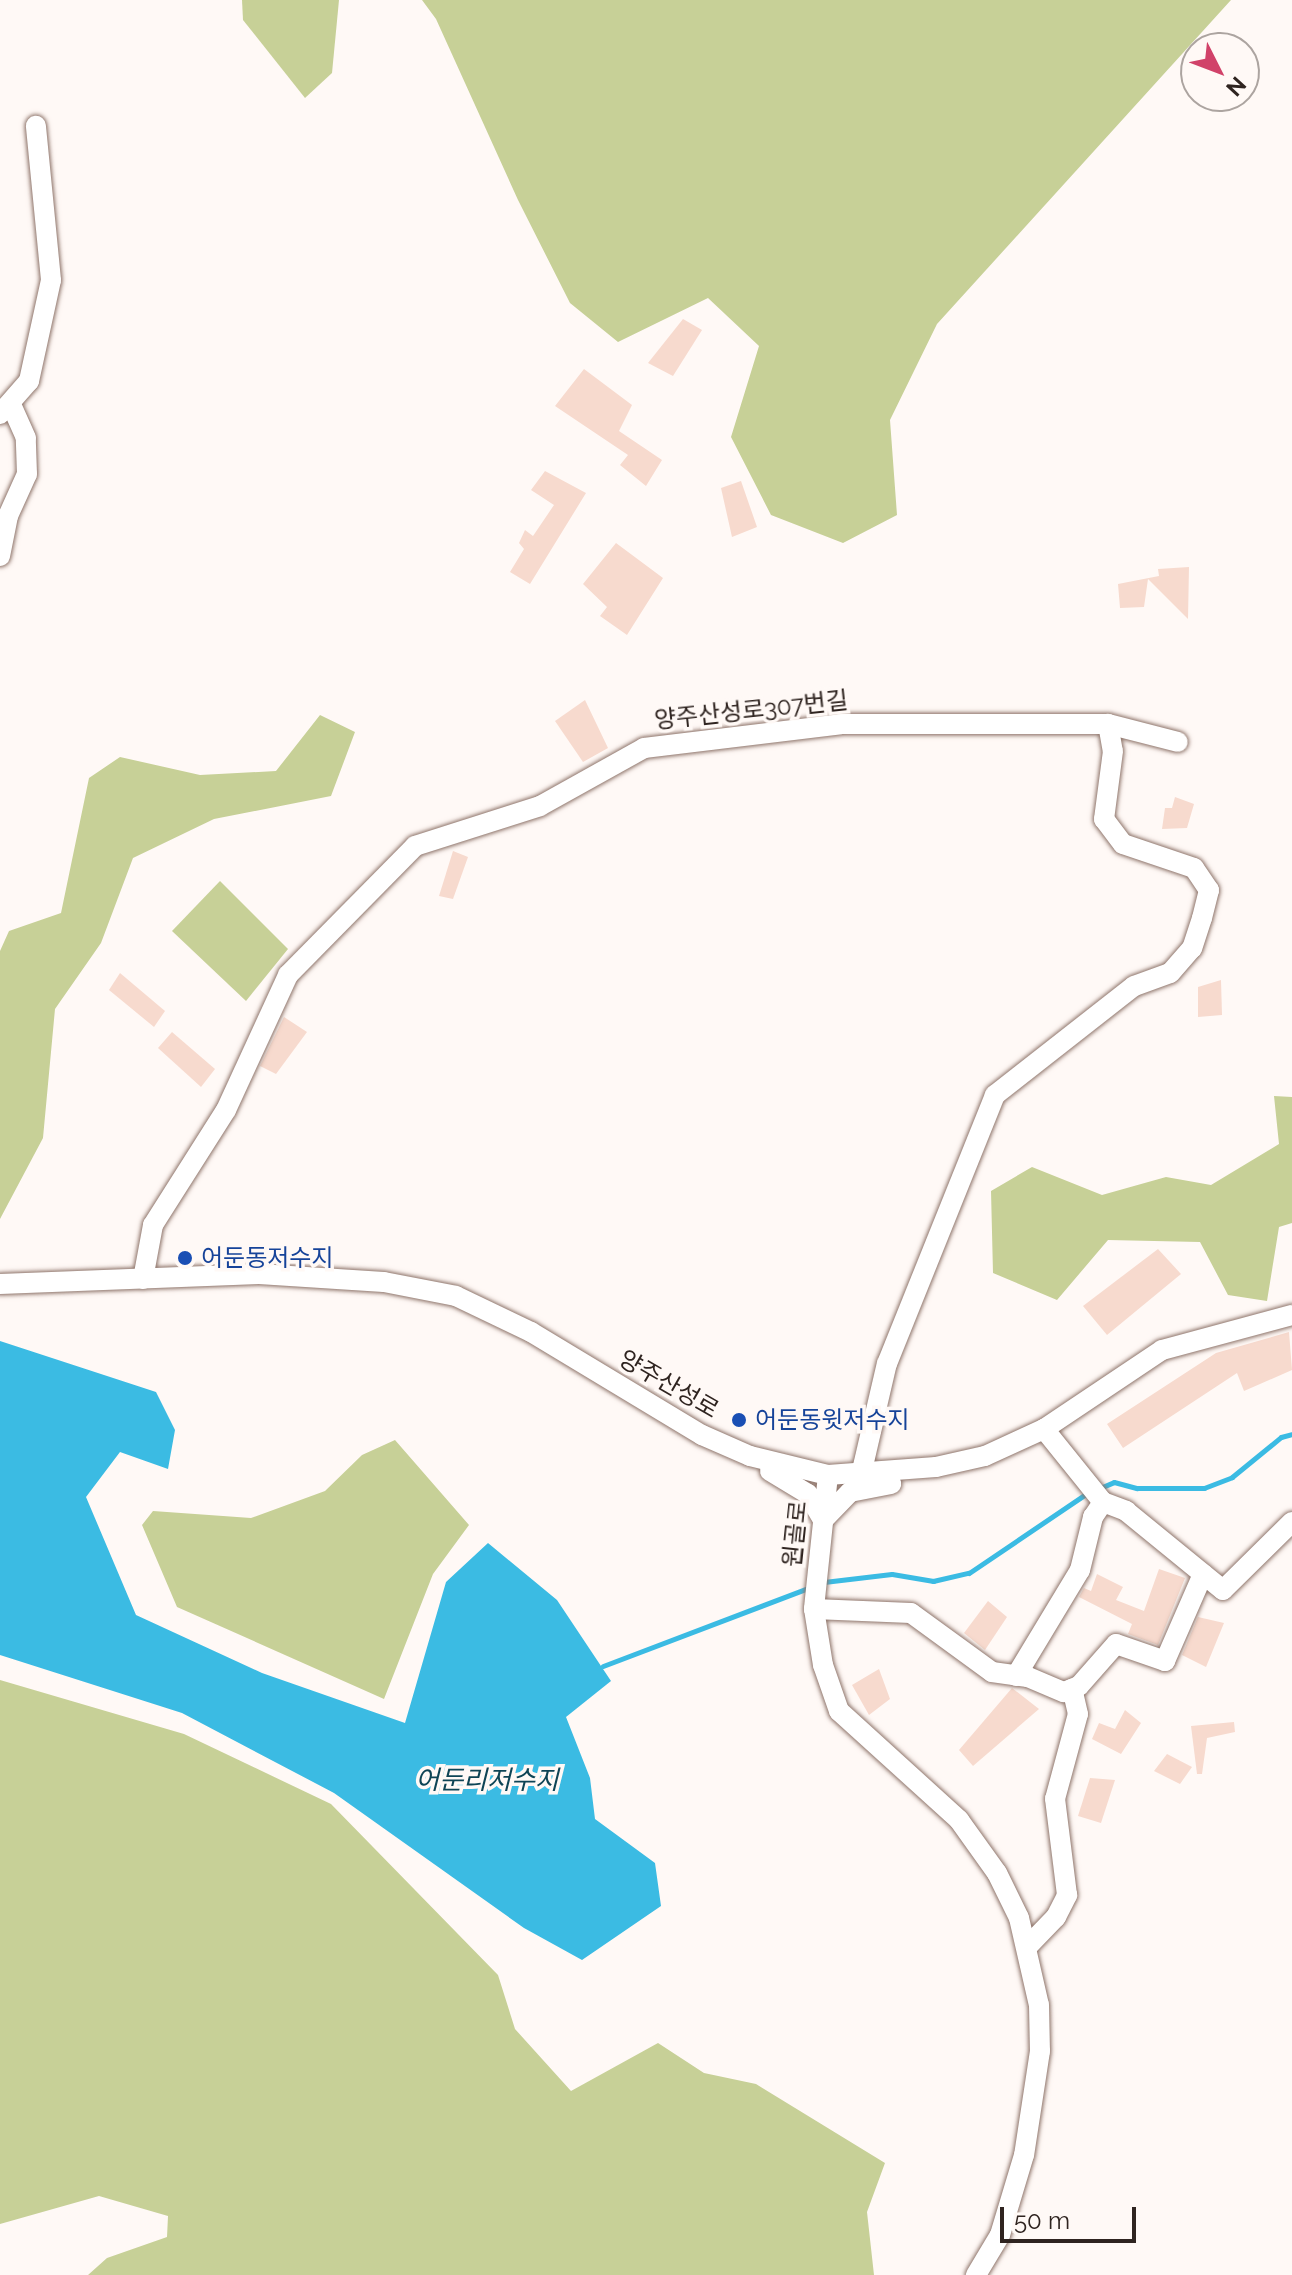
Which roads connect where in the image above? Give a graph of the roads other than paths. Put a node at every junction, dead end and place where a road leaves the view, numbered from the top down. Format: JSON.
{"nodes":[{"id":1,"x":36,"y":126,"type":"dead end"},
{"id":2,"x":5,"y":409,"type":"edge"},
{"id":3,"x":0,"y":556,"type":"edge"},
{"id":4,"x":1108,"y":724,"type":"junction"},
{"id":5,"x":1178,"y":742,"type":"dead end"},
{"id":6,"x":143,"y":1279,"type":"junction"},
{"id":7,"x":0,"y":1284,"type":"edge"},
{"id":8,"x":1292,"y":1315,"type":"edge"},
{"id":9,"x":1044,"y":1429,"type":"junction"},
{"id":10,"x":721,"y":1443,"type":"junction"},
{"id":11,"x":936,"y":1467,"type":"junction"},
{"id":12,"x":828,"y":1475,"type":"junction"},
{"id":13,"x":861,"y":1475,"type":"junction"},
{"id":14,"x":1097,"y":1494,"type":"junction"},
{"id":15,"x":823,"y":1520,"type":"junction"},
{"id":16,"x":1292,"y":1522,"type":"edge"},
{"id":17,"x":1203,"y":1574,"type":"junction"},
{"id":18,"x":814,"y":1604,"type":"junction"},
{"id":19,"x":1016,"y":1676,"type":"junction"},
{"id":20,"x":1072,"y":1689,"type":"junction"},
{"id":21,"x":1027,"y":1947,"type":"junction"},
{"id":22,"x":976,"y":2275,"type":"edge"}],
"edges":[{"from":1,"to":2,"type":"street"},
{"from":2,"to":3,"type":"street"},
{"from":4,"to":5,"type":"street","name":"양주산성로307번길"},
{"from":4,"to":6,"type":"street","name":"양주산성로307번길"},
{"from":4,"to":13,"type":"street"},
{"from":6,"to":7,"type":"street","name":"양주산성로"},
{"from":6,"to":10,"type":"street","name":"양주산성로"},
{"from":8,"to":9,"type":"street","name":"양주산성로"},
{"from":9,"to":11,"type":"street","name":"양주산성로"},
{"from":9,"to":14,"type":"street"},
{"from":10,"to":12,"type":"street","name":"양주산성로"},
{"from":10,"to":15,"type":"street"},
{"from":11,"to":13,"type":"street","name":"양주산성로"},
{"from":11,"to":15,"type":"street"},
{"from":12,"to":13,"type":"street","name":"양주산성로"},
{"from":12,"to":15,"type":"street","name":"원골로"},
{"from":14,"to":17,"type":"street"},
{"from":14,"to":19,"type":"street"},
{"from":15,"to":18,"type":"street","name":"원골로"},
{"from":16,"to":17,"type":"street"},
{"from":17,"to":20,"type":"street"},
{"from":18,"to":19,"type":"street"},
{"from":18,"to":21,"type":"street","name":"원골로"},
{"from":19,"to":20,"type":"street"},
{"from":20,"to":21,"type":"street"},
{"from":21,"to":22,"type":"street","name":"원골로"}]}
